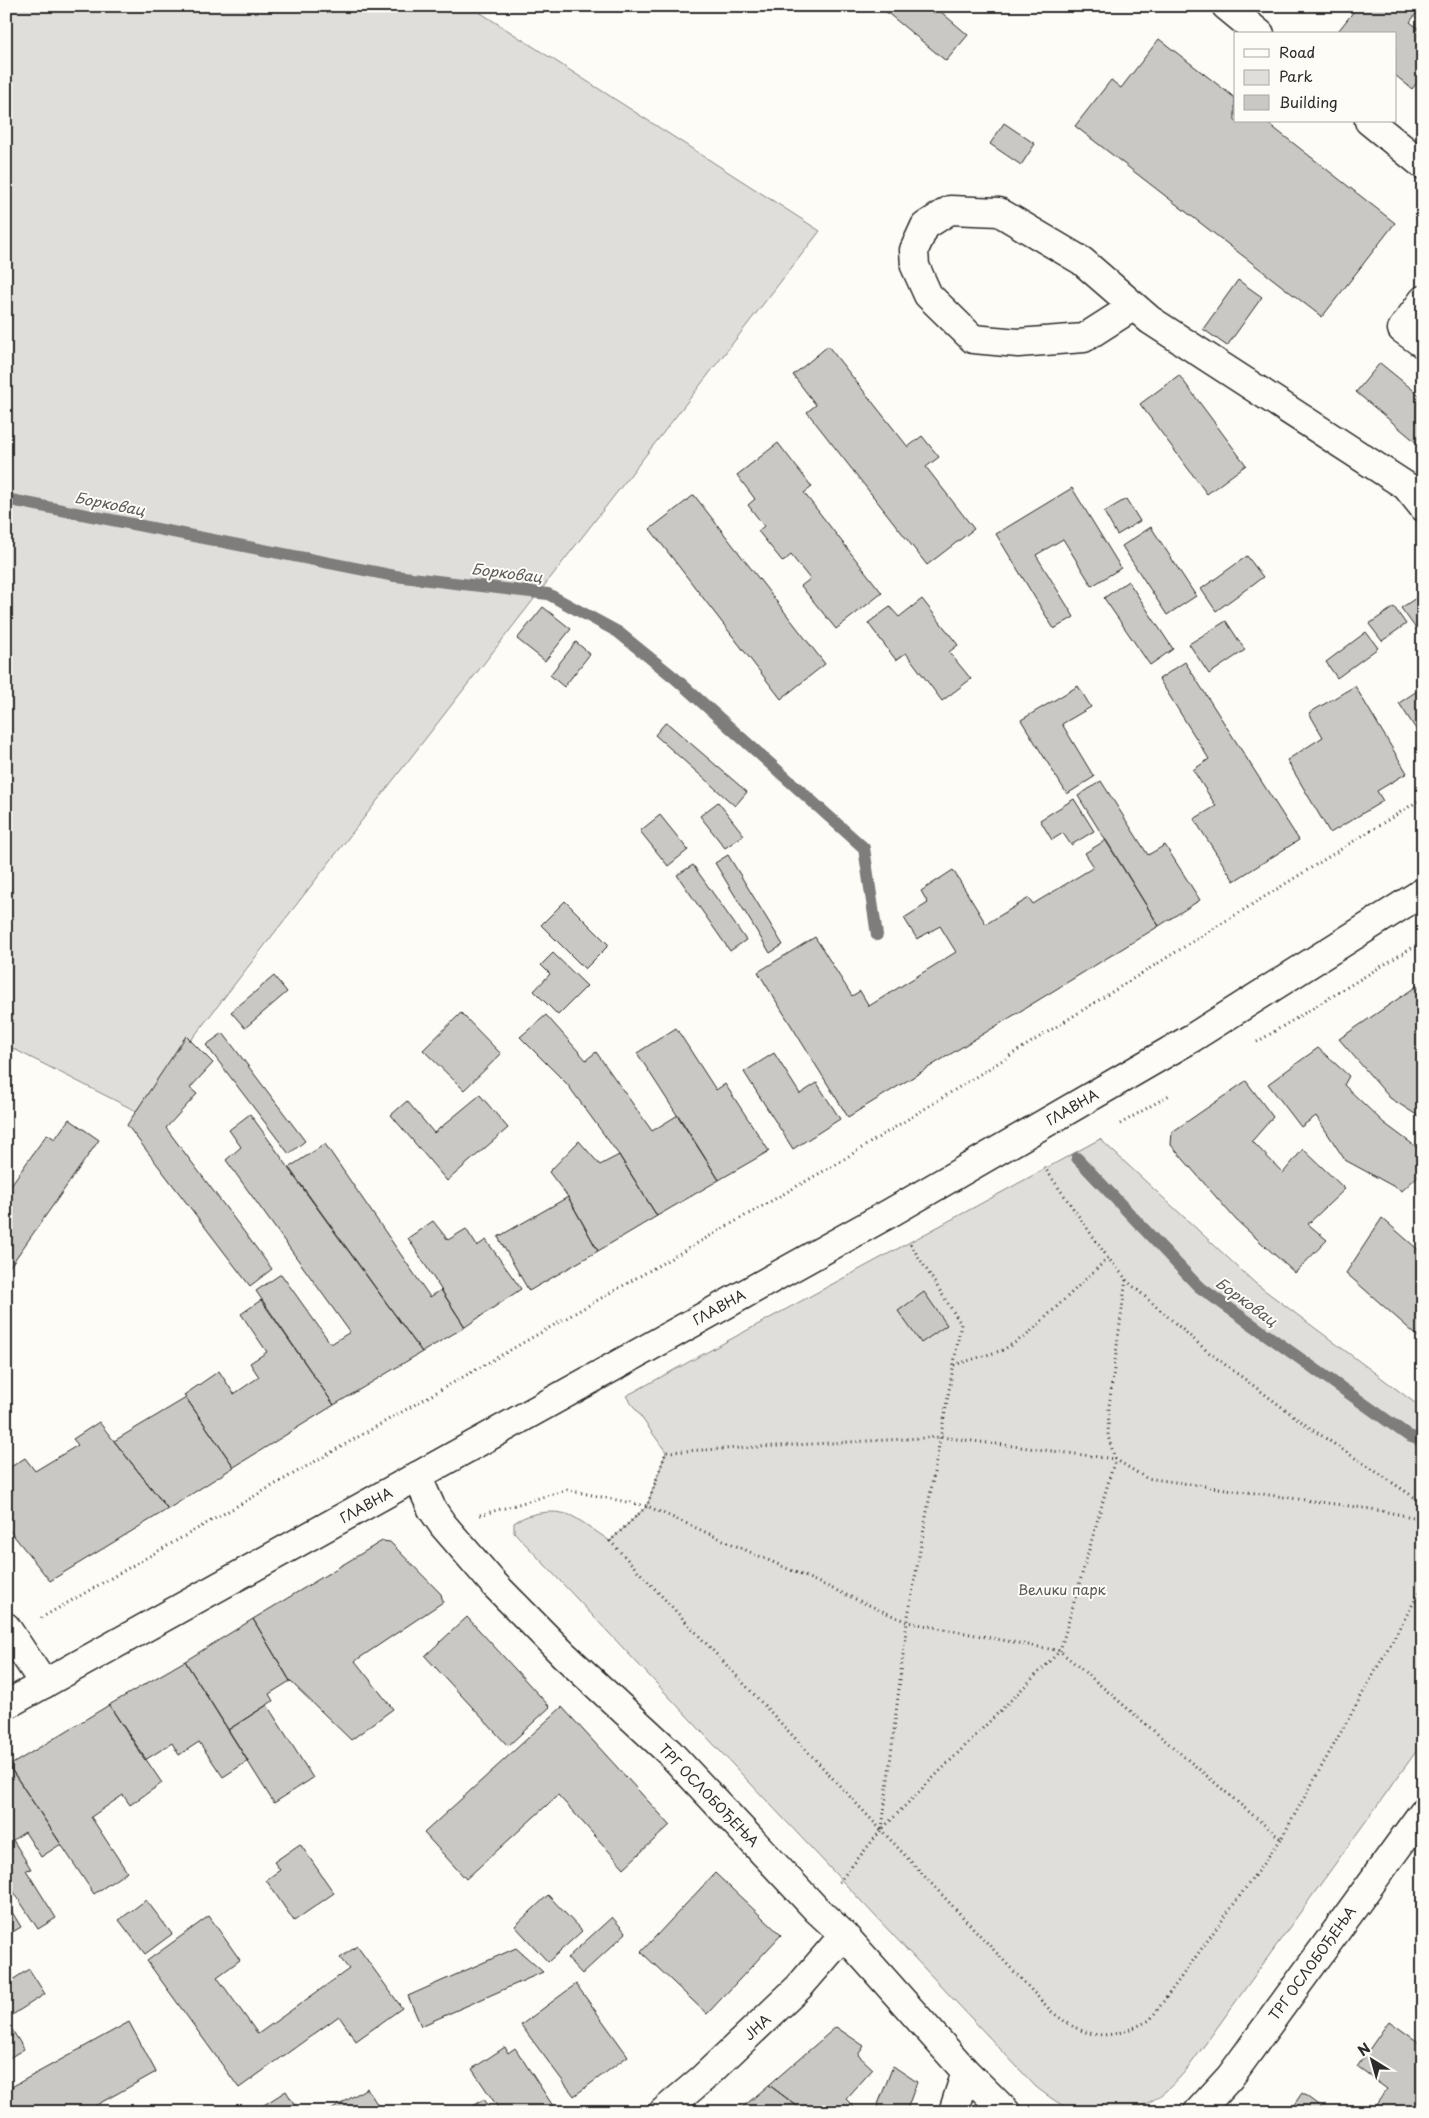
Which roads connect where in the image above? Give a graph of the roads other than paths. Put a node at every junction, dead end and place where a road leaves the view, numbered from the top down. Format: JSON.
{"nodes":[{"id":1,"x":1226,"y":6,"type":"edge"},
{"id":2,"x":1258,"y":32,"type":"edge"},
{"id":3,"x":1370,"y":122,"type":"edge"},
{"id":4,"x":1423,"y":165,"type":"edge"},
{"id":5,"x":1423,"y":300,"type":"edge"},
{"id":6,"x":1134,"y":306,"type":"junction"},
{"id":7,"x":1423,"y":344,"type":"edge"},
{"id":8,"x":1423,"y":507,"type":"edge"},
{"id":9,"x":1423,"y":892,"type":"edge"},
{"id":10,"x":417,"y":1476,"type":"junction"},
{"id":11,"x":9,"y":1631,"type":"edge"},
{"id":12,"x":44,"y":1684,"type":"junction"},
{"id":13,"x":6,"y":1705,"type":"edge"},
{"id":14,"x":1423,"y":1812,"type":"edge"},
{"id":15,"x":844,"y":1935,"type":"junction"},
{"id":16,"x":966,"y":2072,"type":"junction"},
{"id":17,"x":663,"y":2112,"type":"edge"},
{"id":18,"x":953,"y":2112,"type":"edge"},
{"id":19,"x":1006,"y":2112,"type":"edge"},
{"id":20,"x":1198,"y":2112,"type":"edge"}],
"edges":[{"from":1,"to":2,"type":"street"},
{"from":3,"to":4,"type":"street"},
{"from":5,"to":7,"type":"street"},
{"from":6,"to":6,"type":"street"},
{"from":6,"to":8,"type":"street"},
{"from":9,"to":10,"type":"street","name":"ГЛАВНА"},
{"from":10,"to":12,"type":"street","name":"ГЛАВНА"},
{"from":10,"to":15,"type":"street","name":"ТРГ ОСЛОБОЂЕЊА"},
{"from":11,"to":12,"type":"street"},
{"from":12,"to":13,"type":"street","name":"ГЛАВНА"},
{"from":14,"to":20,"type":"street","name":"ТРГ ОСЛОБОЂЕЊА"},
{"from":15,"to":16,"type":"street","name":"ТРГ ОСЛОБОЂЕЊА"},
{"from":15,"to":17,"type":"street","name":"ЈНА"},
{"from":16,"to":18,"type":"street"},
{"from":16,"to":19,"type":"street","name":"ТРГ ОСЛОБОЂЕЊА"}]}
